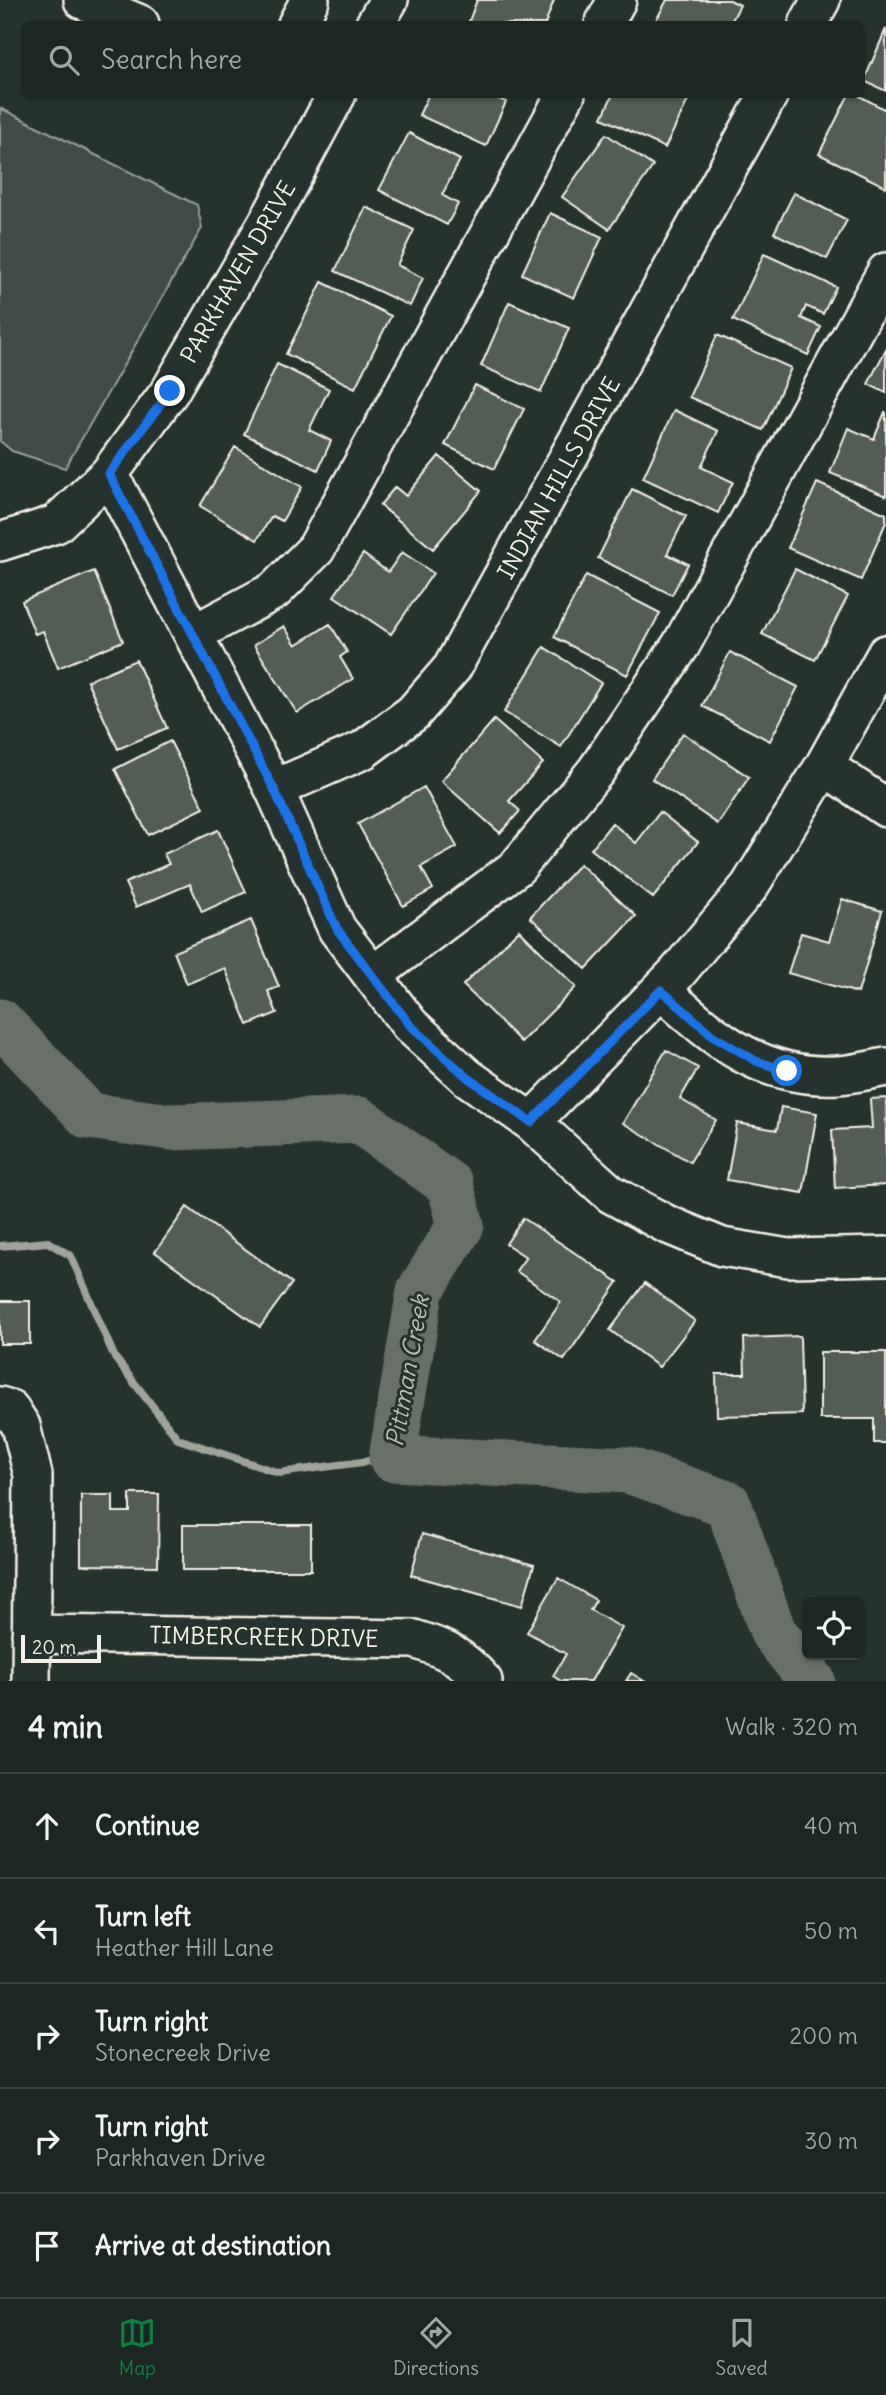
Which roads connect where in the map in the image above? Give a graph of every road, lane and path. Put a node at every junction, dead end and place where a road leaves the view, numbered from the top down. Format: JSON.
{"nodes":[{"id":1,"x":83,"y":0,"type":"edge"},
{"id":2,"x":310,"y":0,"type":"edge"},
{"id":3,"x":389,"y":0,"type":"edge"},
{"id":4,"x":617,"y":0,"type":"edge"},
{"id":5,"x":821,"y":0,"type":"edge"},
{"id":6,"x":133,"y":21,"type":"edge"},
{"id":7,"x":299,"y":21,"type":"edge"},
{"id":8,"x":377,"y":21,"type":"edge"},
{"id":9,"x":606,"y":21,"type":"edge"},
{"id":10,"x":810,"y":21,"type":"edge"},
{"id":11,"x":335,"y":98,"type":"edge"},
{"id":12,"x":564,"y":98,"type":"edge"},
{"id":13,"x":767,"y":98,"type":"edge"},
{"id":14,"x":886,"y":272,"type":"edge"},
{"id":15,"x":109,"y":474,"type":"junction"},
{"id":16,"x":0,"y":542,"type":"edge"},
{"id":17,"x":192,"y":634,"type":"junction"},
{"id":18,"x":886,"y":654,"type":"edge"},
{"id":19,"x":824,"y":766,"type":"junction"},
{"id":20,"x":274,"y":789,"type":"junction"},
{"id":21,"x":886,"y":808,"type":"edge"},
{"id":22,"x":373,"y":975,"type":"junction"},
{"id":23,"x":661,"y":990,"type":"junction"},
{"id":24,"x":886,"y":1067,"type":"edge"},
{"id":25,"x":531,"y":1122,"type":"junction"},
{"id":26,"x":886,"y":1256,"type":"edge"},
{"id":27,"x":0,"y":1406,"type":"edge"},
{"id":28,"x":31,"y":1634,"type":"junction"},
{"id":29,"x":31,"y":1681,"type":"edge"},
{"id":30,"x":483,"y":1681,"type":"edge"}],
"edges":[{"from":1,"to":6,"type":"street"},
{"from":2,"to":7,"type":"street"},
{"from":3,"to":8,"type":"street"},
{"from":4,"to":9,"type":"street"},
{"from":5,"to":10,"type":"street"},
{"from":11,"to":15,"type":"street","name":"PARKHAVEN DRIVE"},
{"from":12,"to":17,"type":"street"},
{"from":13,"to":20,"type":"street","name":"INDIAN HILLS DRIVE"},
{"from":14,"to":22,"type":"street"},
{"from":15,"to":16,"type":"street","name":"PARKHAVEN DRIVE"},
{"from":15,"to":17,"type":"street"},
{"from":17,"to":20,"type":"street"},
{"from":18,"to":19,"type":"street"},
{"from":19,"to":21,"type":"street"},
{"from":19,"to":23,"type":"street"},
{"from":20,"to":22,"type":"street"},
{"from":22,"to":25,"type":"street"},
{"from":23,"to":24,"type":"street"},
{"from":23,"to":25,"type":"street"},
{"from":25,"to":26,"type":"street"},
{"from":27,"to":28,"type":"street"},
{"from":28,"to":29,"type":"street"},
{"from":28,"to":30,"type":"street","name":"TIMBERCREEK DRIVE"}]}
